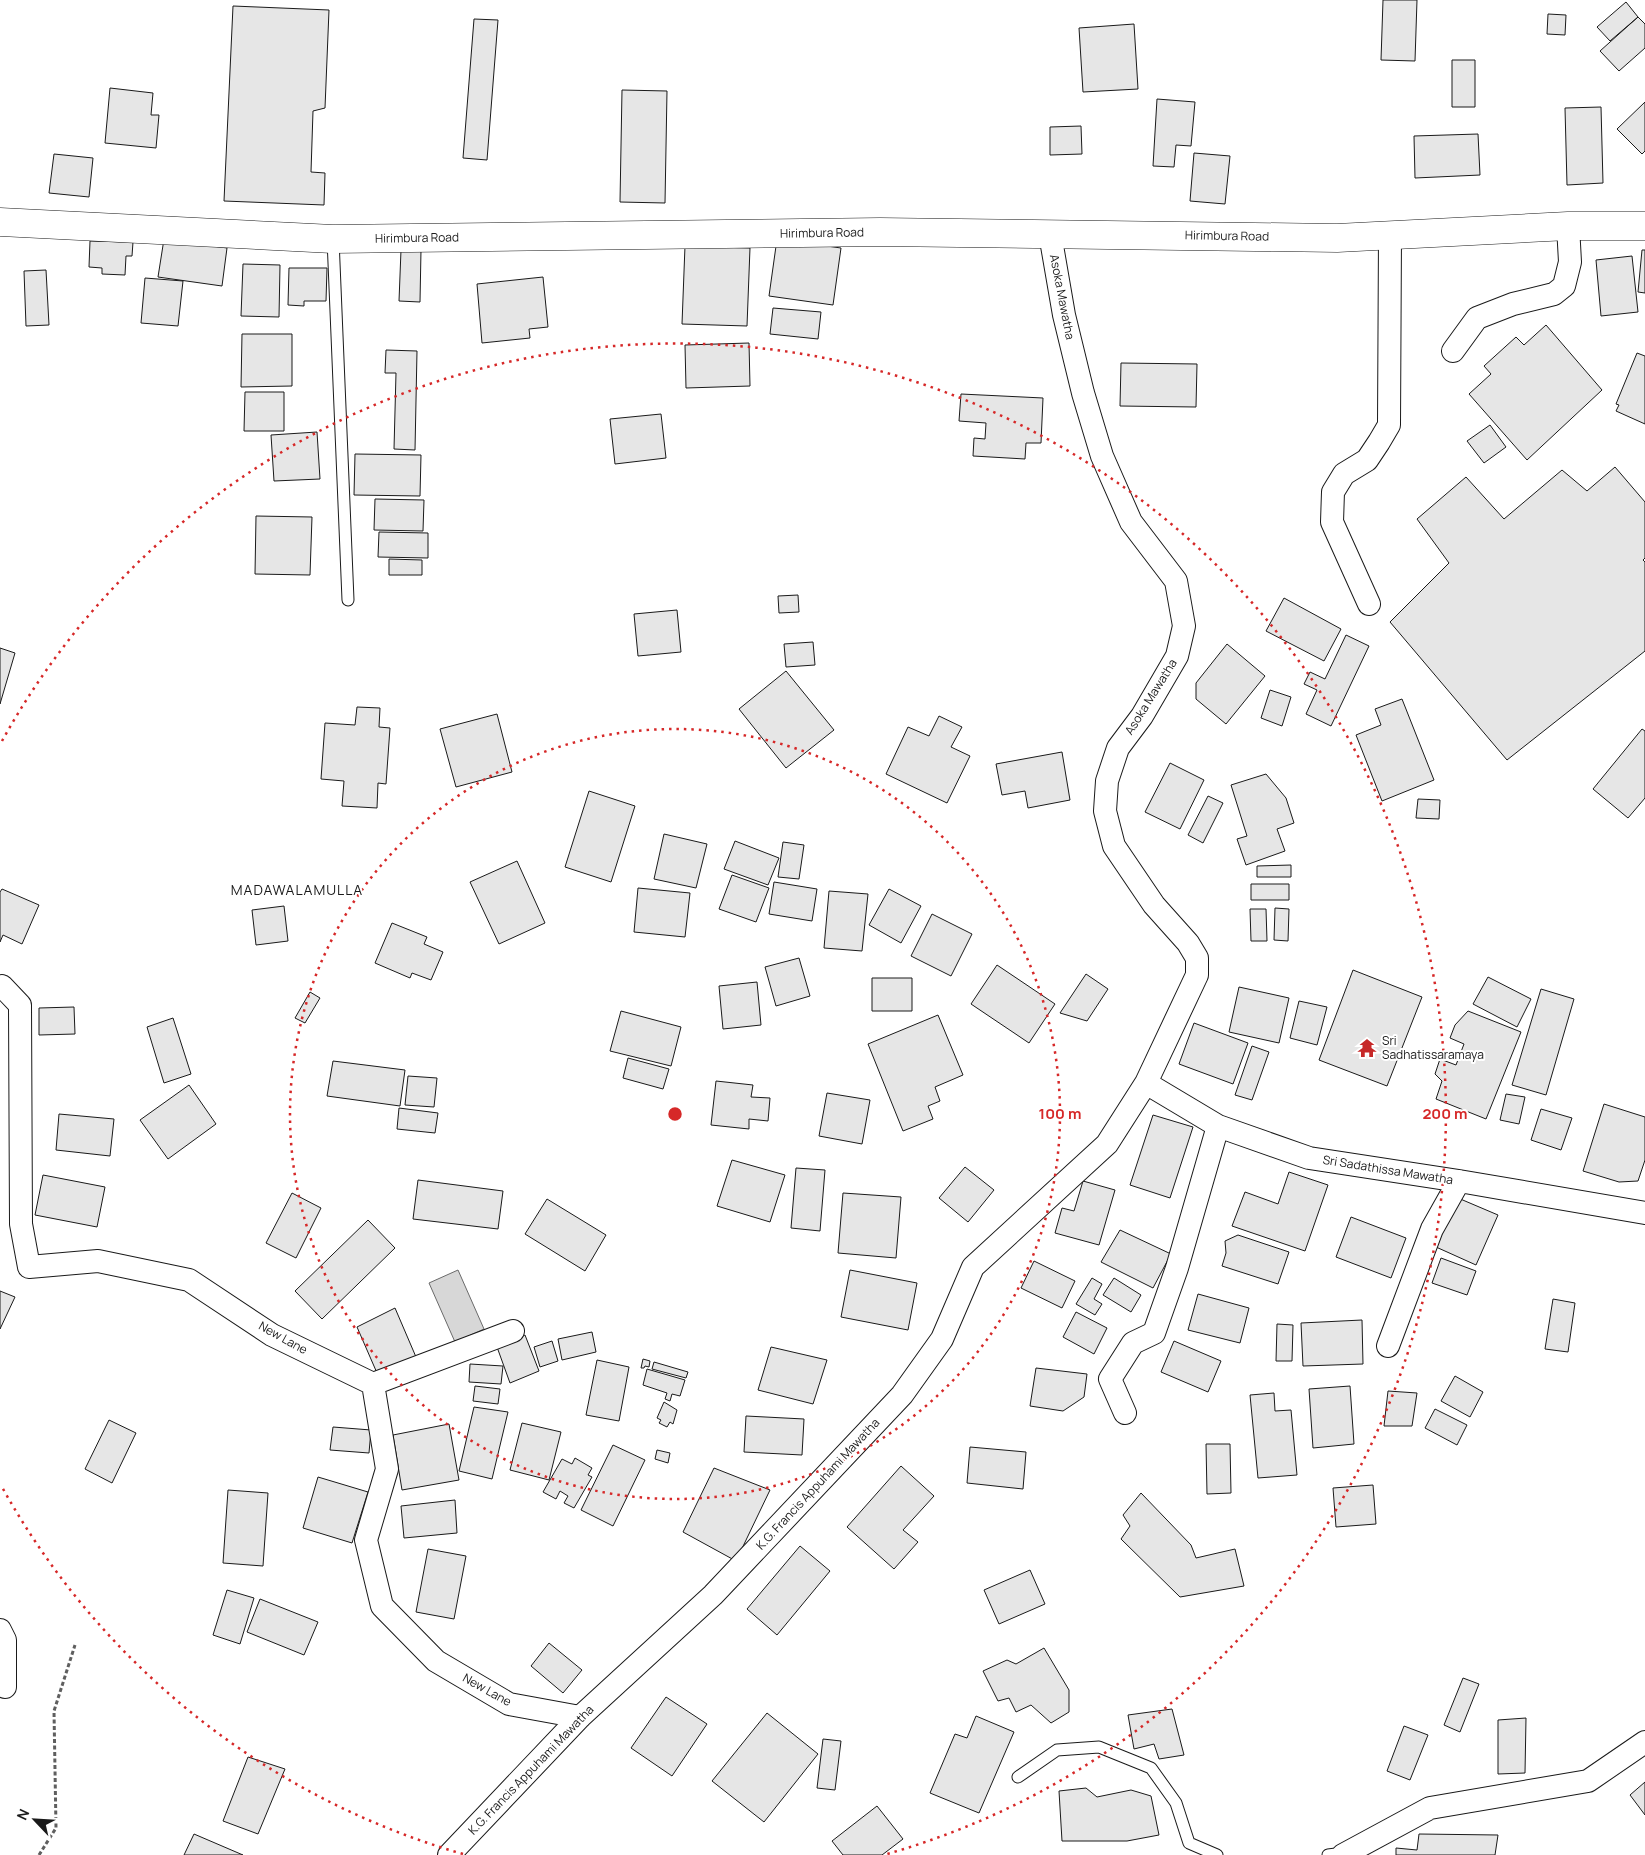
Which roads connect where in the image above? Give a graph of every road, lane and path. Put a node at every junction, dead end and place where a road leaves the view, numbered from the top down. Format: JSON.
{"nodes":[{"id":1,"x":0,"y":222,"type":"edge"},
{"id":2,"x":1568,"y":226,"type":"junction"},
{"id":3,"x":1645,"y":226,"type":"edge"},
{"id":4,"x":1050,"y":234,"type":"junction"},
{"id":5,"x":1390,"y":235,"type":"junction"},
{"id":6,"x":332,"y":238,"type":"junction"},
{"id":7,"x":1453,"y":351,"type":"dead end"},
{"id":8,"x":348,"y":600,"type":"dead end"},
{"id":9,"x":1369,"y":604,"type":"dead end"},
{"id":10,"x":0,"y":987,"type":"edge"},
{"id":11,"x":1146,"y":1083,"type":"junction"},
{"id":12,"x":1218,"y":1126,"type":"junction"},
{"id":13,"x":1459,"y":1181,"type":"junction"},
{"id":14,"x":1645,"y":1213,"type":"edge"},
{"id":15,"x":514,"y":1331,"type":"dead end"},
{"id":16,"x":1388,"y":1346,"type":"dead end"},
{"id":17,"x":373,"y":1384,"type":"junction"},
{"id":18,"x":1125,"y":1414,"type":"dead end"},
{"id":19,"x":0,"y":1630,"type":"edge"},
{"id":20,"x":75,"y":1645,"type":"dead end"},
{"id":21,"x":5,"y":1687,"type":"dead end"},
{"id":22,"x":580,"y":1717,"type":"junction"},
{"id":23,"x":1645,"y":1742,"type":"edge"},
{"id":24,"x":1018,"y":1777,"type":"dead end"},
{"id":25,"x":1338,"y":1854,"type":"edge"},
{"id":26,"x":39,"y":1855,"type":"edge"},
{"id":27,"x":449,"y":1855,"type":"edge"},
{"id":28,"x":1217,"y":1855,"type":"edge"}],
"edges":[{"from":1,"to":6,"type":"main road","name":"Hirimbura Road"},
{"from":2,"to":3,"type":"main road","name":"Hirimbura Road"},
{"from":2,"to":5,"type":"main road","name":"Hirimbura Road"},
{"from":2,"to":7,"type":"street"},
{"from":4,"to":5,"type":"main road","name":"Hirimbura Road"},
{"from":4,"to":6,"type":"main road","name":"Hirimbura Road"},
{"from":4,"to":11,"type":"street","name":"Asoka Mawatha"},
{"from":5,"to":9,"type":"street"},
{"from":6,"to":8,"type":"lane"},
{"from":10,"to":17,"type":"street","name":"New Lane"},
{"from":11,"to":12,"type":"street","name":"Sri Sadathissa Mawatha"},
{"from":11,"to":22,"type":"street","name":"K.G. Francis Appuhami Mawatha"},
{"from":12,"to":13,"type":"street","name":"Sri Sadathissa Mawatha"},
{"from":12,"to":18,"type":"street"},
{"from":13,"to":14,"type":"street","name":"Sri Sadathissa Mawatha"},
{"from":13,"to":16,"type":"street"},
{"from":15,"to":17,"type":"street"},
{"from":17,"to":22,"type":"street","name":"New Lane"},
{"from":19,"to":21,"type":"street"},
{"from":20,"to":26,"type":"path"},
{"from":22,"to":27,"type":"street","name":"K.G. Francis Appuhami Mawatha"},
{"from":23,"to":25,"type":"street"},
{"from":24,"to":28,"type":"lane"}]}
